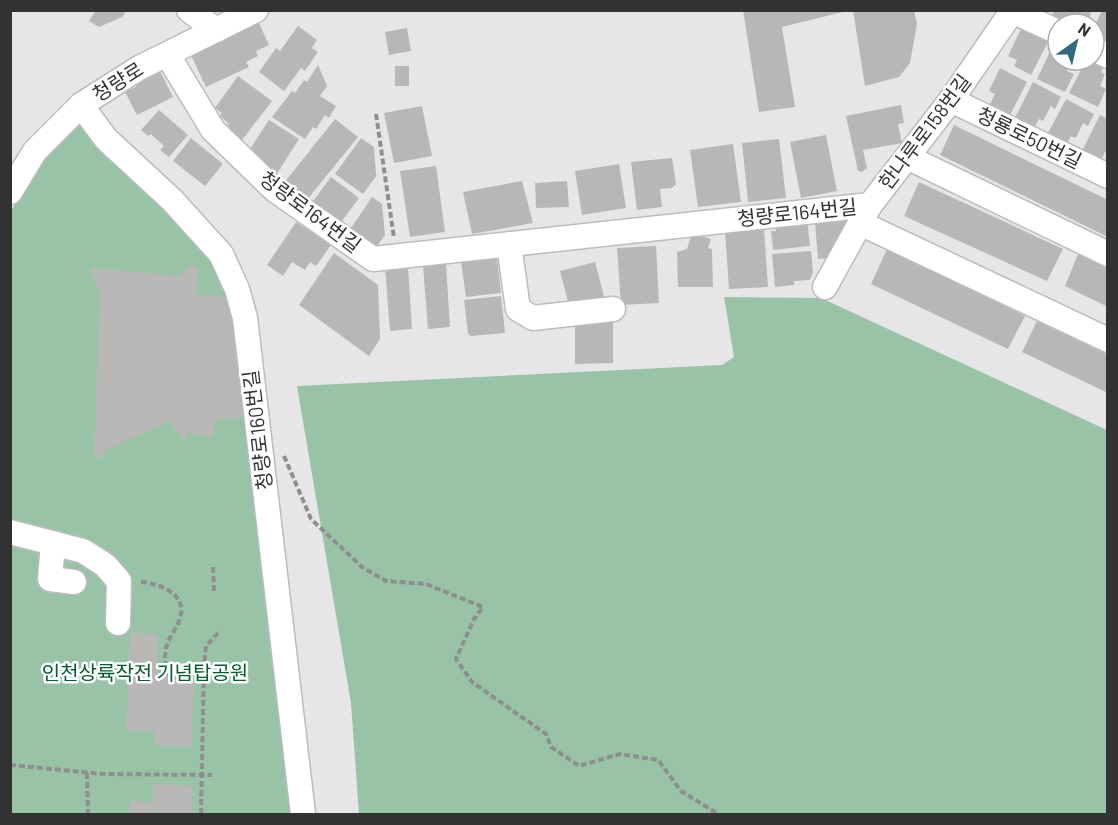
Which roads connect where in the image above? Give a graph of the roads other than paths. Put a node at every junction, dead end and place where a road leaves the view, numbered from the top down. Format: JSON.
{"nodes":[{"id":1,"x":189,"y":10,"type":"edge"},
{"id":2,"x":256,"y":10,"type":"edge"},
{"id":3,"x":1013,"y":11,"type":"edge"},
{"id":4,"x":1046,"y":26,"type":"edge"},
{"id":5,"x":216,"y":30,"type":"junction"},
{"id":6,"x":167,"y":54,"type":"junction"},
{"id":7,"x":951,"y":100,"type":"junction"},
{"id":8,"x":81,"y":105,"type":"junction"},
{"id":9,"x":907,"y":157,"type":"junction"},
{"id":10,"x":1107,"y":176,"type":"edge"},
{"id":11,"x":10,"y":192,"type":"edge"},
{"id":12,"x":865,"y":214,"type":"junction"},
{"id":13,"x":509,"y":244,"type":"junction"},
{"id":14,"x":1107,"y":255,"type":"edge"},
{"id":15,"x":825,"y":287,"type":"dead end"},
{"id":16,"x":613,"y":309,"type":"dead end"},
{"id":17,"x":1107,"y":340,"type":"edge"},
{"id":18,"x":10,"y":532,"type":"edge"},
{"id":19,"x":53,"y":543,"type":"junction"},
{"id":20,"x":74,"y":582,"type":"dead end"},
{"id":21,"x":118,"y":623,"type":"dead end"},
{"id":22,"x":303,"y":814,"type":"edge"}],
"edges":[{"from":1,"to":5,"type":"street"},
{"from":2,"to":5,"type":"street","name":"청량로"},
{"from":3,"to":4,"type":"street"},
{"from":3,"to":7,"type":"street","name":"한나루로158번길"},
{"from":5,"to":6,"type":"street","name":"청량로"},
{"from":6,"to":8,"type":"street","name":"청량로"},
{"from":6,"to":13,"type":"street","name":"청량로164번길"},
{"from":7,"to":9,"type":"street","name":"한나루로158번길"},
{"from":7,"to":10,"type":"street","name":"청룡로50번길"},
{"from":8,"to":11,"type":"street","name":"청량로"},
{"from":8,"to":22,"type":"street","name":"청량로160번길"},
{"from":9,"to":12,"type":"street","name":"한나루로158번길"},
{"from":9,"to":14,"type":"street"},
{"from":12,"to":13,"type":"street","name":"청량로164번길"},
{"from":12,"to":15,"type":"street","name":"한나루로158번길"},
{"from":12,"to":17,"type":"street"},
{"from":13,"to":16,"type":"street"},
{"from":18,"to":19,"type":"street"},
{"from":19,"to":20,"type":"street"},
{"from":19,"to":21,"type":"street"}]}
